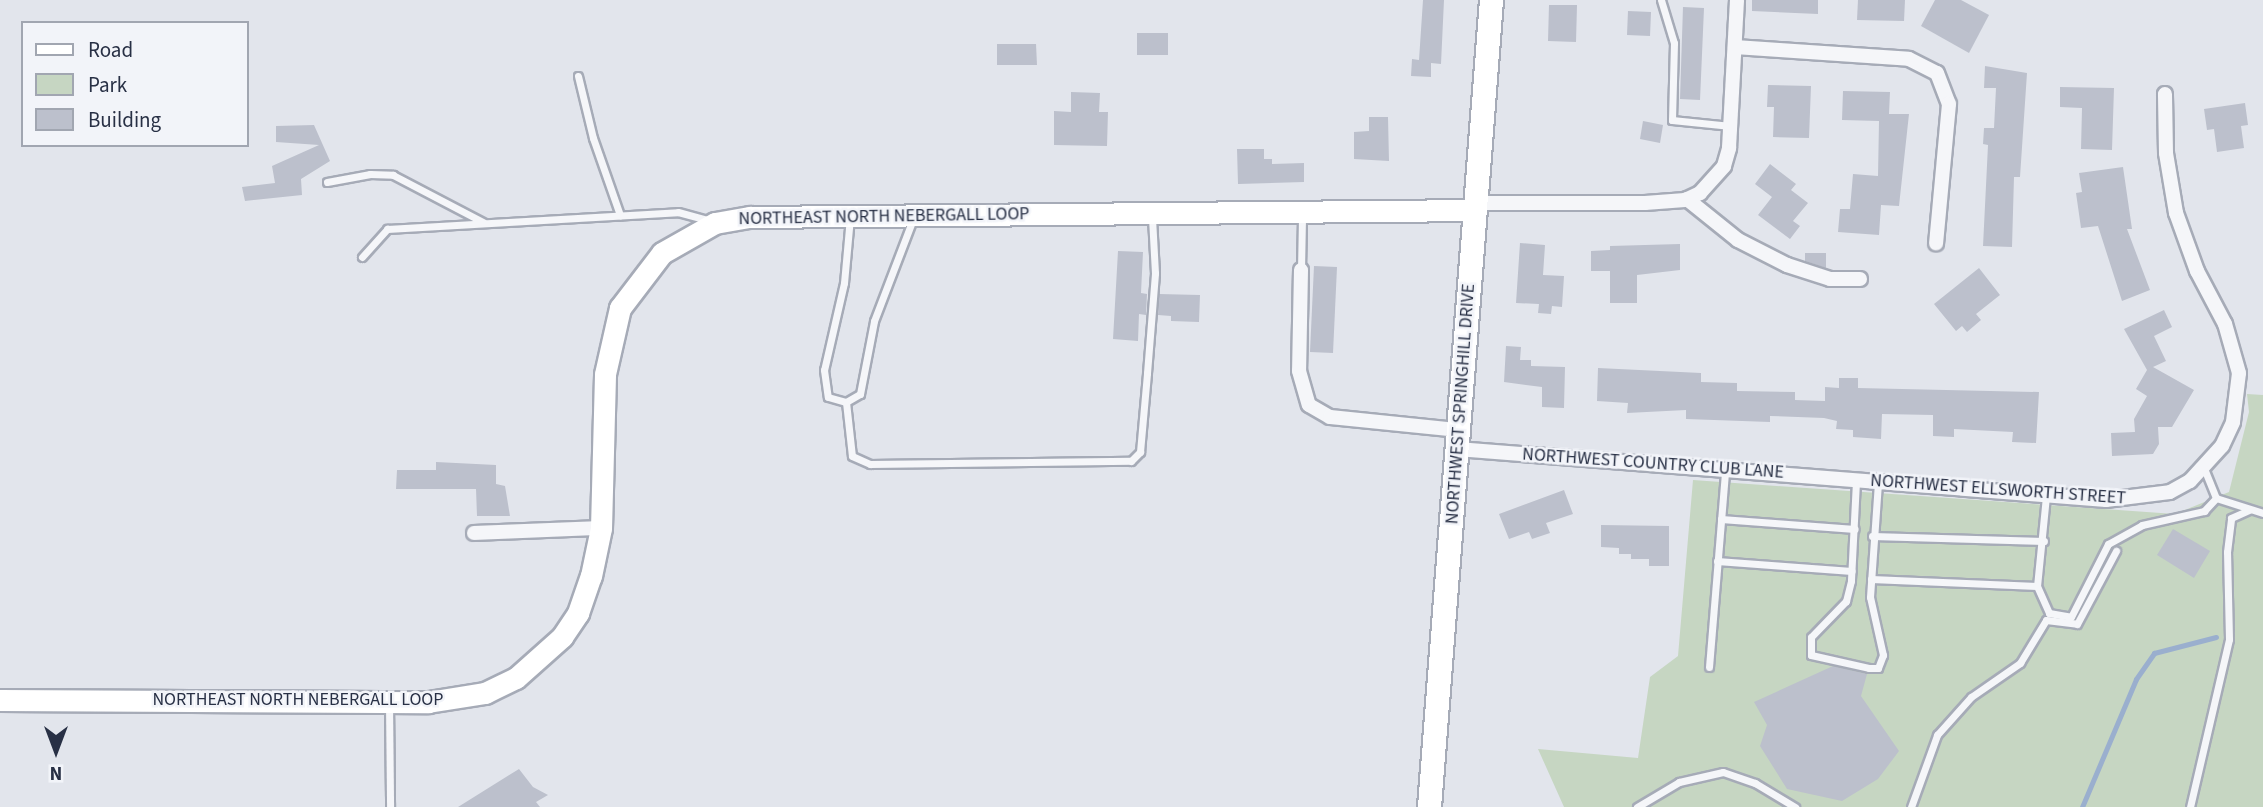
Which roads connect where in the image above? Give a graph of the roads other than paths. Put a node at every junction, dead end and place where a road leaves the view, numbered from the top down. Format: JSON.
{"nodes":[{"id":1,"x":1491,"y":0,"type":"edge"},
{"id":2,"x":1661,"y":0,"type":"edge"},
{"id":3,"x":1737,"y":0,"type":"edge"},
{"id":4,"x":1735,"y":47,"type":"junction"},
{"id":5,"x":578,"y":76,"type":"dead end"},
{"id":6,"x":2165,"y":94,"type":"dead end"},
{"id":7,"x":1731,"y":126,"type":"junction"},
{"id":8,"x":327,"y":182,"type":"dead end"},
{"id":9,"x":1687,"y":199,"type":"junction"},
{"id":10,"x":1476,"y":206,"type":"junction"},
{"id":11,"x":1152,"y":212,"type":"junction"},
{"id":12,"x":1302,"y":212,"type":"junction"},
{"id":13,"x":620,"y":215,"type":"junction"},
{"id":14,"x":915,"y":215,"type":"junction"},
{"id":15,"x":850,"y":216,"type":"junction"},
{"id":16,"x":486,"y":223,"type":"junction"},
{"id":17,"x":715,"y":223,"type":"junction"},
{"id":18,"x":1936,"y":243,"type":"dead end"},
{"id":19,"x":362,"y":257,"type":"dead end"},
{"id":20,"x":1301,"y":270,"type":"joint"},
{"id":21,"x":1860,"y":279,"type":"dead end"},
{"id":22,"x":846,"y":402,"type":"junction"},
{"id":23,"x":1458,"y":440,"type":"junction"},
{"id":24,"x":2204,"y":468,"type":"junction"},
{"id":25,"x":1725,"y":470,"type":"junction"},
{"id":26,"x":1852,"y":480,"type":"junction"},
{"id":27,"x":1878,"y":482,"type":"junction"},
{"id":28,"x":2046,"y":495,"type":"junction"},
{"id":29,"x":2216,"y":498,"type":"junction"},
{"id":30,"x":2249,"y":510,"type":"junction"},
{"id":31,"x":2263,"y":513,"type":"edge"},
{"id":32,"x":1721,"y":519,"type":"junction"},
{"id":33,"x":601,"y":528,"type":"junction"},
{"id":34,"x":1855,"y":528,"type":"junction"},
{"id":35,"x":474,"y":533,"type":"dead end"},
{"id":36,"x":1872,"y":536,"type":"junction"},
{"id":37,"x":2044,"y":541,"type":"junction"},
{"id":38,"x":2116,"y":551,"type":"dead end"},
{"id":39,"x":1717,"y":561,"type":"junction"},
{"id":40,"x":1852,"y":571,"type":"junction"},
{"id":41,"x":1871,"y":579,"type":"junction"},
{"id":42,"x":2036,"y":586,"type":"junction"},
{"id":43,"x":1709,"y":667,"type":"dead end"},
{"id":44,"x":0,"y":700,"type":"edge"},
{"id":45,"x":389,"y":703,"type":"junction"},
{"id":46,"x":390,"y":807,"type":"edge"},
{"id":47,"x":1429,"y":807,"type":"edge"},
{"id":48,"x":1637,"y":807,"type":"edge"},
{"id":49,"x":1795,"y":807,"type":"edge"},
{"id":50,"x":1910,"y":807,"type":"edge"},
{"id":51,"x":2190,"y":807,"type":"edge"}],
"edges":[{"from":1,"to":10,"type":"main road","name":"NORTHWEST SPRINGHILL DRIVE"},
{"from":2,"to":7,"type":"lane"},
{"from":3,"to":4,"type":"street"},
{"from":4,"to":7,"type":"street"},
{"from":4,"to":18,"type":"street"},
{"from":5,"to":13,"type":"lane"},
{"from":6,"to":24,"type":"street","name":"NORTHWEST ELLSWORTH STREET"},
{"from":7,"to":9,"type":"street"},
{"from":8,"to":16,"type":"lane"},
{"from":9,"to":10,"type":"street"},
{"from":9,"to":21,"type":"street"},
{"from":10,"to":12,"type":"street","name":"NORTHEAST NORTH NEBERGALL LOOP"},
{"from":10,"to":23,"type":"main road","name":"NORTHWEST SPRINGHILL DRIVE"},
{"from":11,"to":12,"type":"street","name":"NORTHEAST NORTH NEBERGALL LOOP"},
{"from":11,"to":14,"type":"street","name":"NORTHEAST NORTH NEBERGALL LOOP"},
{"from":11,"to":22,"type":"lane"},
{"from":12,"to":20,"type":"lane"},
{"from":13,"to":16,"type":"lane"},
{"from":13,"to":17,"type":"lane"},
{"from":14,"to":15,"type":"street","name":"NORTHEAST NORTH NEBERGALL LOOP"},
{"from":14,"to":22,"type":"lane"},
{"from":15,"to":17,"type":"street","name":"NORTHEAST NORTH NEBERGALL LOOP"},
{"from":15,"to":22,"type":"lane"},
{"from":16,"to":19,"type":"lane"},
{"from":17,"to":33,"type":"street","name":"NORTHEAST NORTH NEBERGALL LOOP"},
{"from":20,"to":23,"type":"street","name":"NORTHWEST COUNTRY CLUB LANE"},
{"from":23,"to":25,"type":"street","name":"NORTHWEST COUNTRY CLUB LANE"},
{"from":23,"to":47,"type":"main road","name":"NORTHWEST SPRINGHILL DRIVE"},
{"from":24,"to":28,"type":"street","name":"NORTHWEST ELLSWORTH STREET"},
{"from":24,"to":29,"type":"lane"},
{"from":25,"to":26,"type":"street","name":"NORTHWEST COUNTRY CLUB LANE"},
{"from":25,"to":32,"type":"lane"},
{"from":26,"to":27,"type":"street","name":"NORTHWEST ELLSWORTH STREET"},
{"from":26,"to":34,"type":"lane"},
{"from":27,"to":28,"type":"street","name":"NORTHWEST ELLSWORTH STREET"},
{"from":27,"to":36,"type":"lane"},
{"from":28,"to":37,"type":"lane"},
{"from":29,"to":30,"type":"lane"},
{"from":29,"to":42,"type":"lane"},
{"from":30,"to":31,"type":"lane"},
{"from":30,"to":51,"type":"lane"},
{"from":32,"to":34,"type":"lane"},
{"from":32,"to":39,"type":"lane"},
{"from":33,"to":35,"type":"street"},
{"from":33,"to":45,"type":"street","name":"NORTHEAST NORTH NEBERGALL LOOP"},
{"from":34,"to":40,"type":"lane"},
{"from":36,"to":37,"type":"lane"},
{"from":36,"to":41,"type":"lane"},
{"from":37,"to":42,"type":"lane"},
{"from":38,"to":50,"type":"lane"},
{"from":39,"to":40,"type":"lane"},
{"from":39,"to":43,"type":"lane"},
{"from":40,"to":41,"type":"lane"},
{"from":41,"to":42,"type":"lane"},
{"from":44,"to":45,"type":"street","name":"NORTHEAST NORTH NEBERGALL LOOP"},
{"from":45,"to":46,"type":"lane"},
{"from":48,"to":49,"type":"lane"}]}
